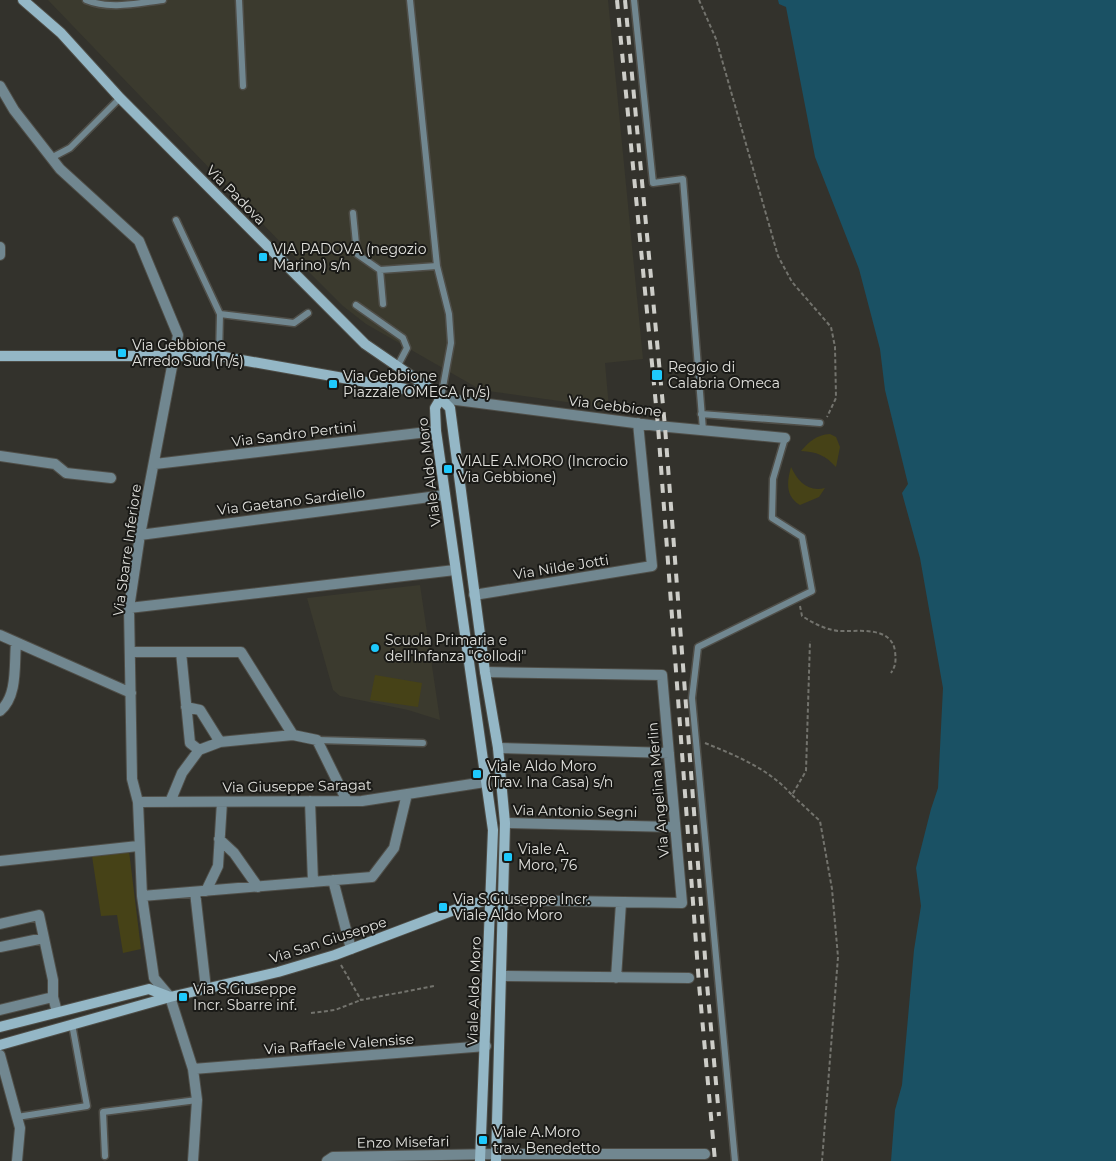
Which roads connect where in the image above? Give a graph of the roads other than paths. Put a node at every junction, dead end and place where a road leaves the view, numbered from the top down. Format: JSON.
{"nodes":[{"id":1,"x":23,"y":0,"type":"edge"},
{"id":2,"x":86,"y":0,"type":"edge"},
{"id":3,"x":163,"y":0,"type":"edge"},
{"id":4,"x":239,"y":0,"type":"edge"},
{"id":5,"x":410,"y":0,"type":"edge"},
{"id":6,"x":634,"y":0,"type":"edge"},
{"id":7,"x":0,"y":86,"type":"edge"},
{"id":8,"x":243,"y":86,"type":"dead end"},
{"id":9,"x":120,"y":98,"type":"junction"},
{"id":10,"x":51,"y":158,"type":"junction"},
{"id":11,"x":353,"y":213,"type":"dead end"},
{"id":12,"x":176,"y":220,"type":"dead end"},
{"id":13,"x":0,"y":248,"type":"edge"},
{"id":14,"x":0,"y":255,"type":"edge"},
{"id":15,"x":437,"y":266,"type":"junction"},
{"id":16,"x":380,"y":270,"type":"junction"},
{"id":17,"x":383,"y":304,"type":"dead end"},
{"id":18,"x":356,"y":306,"type":"dead end"},
{"id":19,"x":220,"y":314,"type":"junction"},
{"id":20,"x":308,"y":314,"type":"dead end"},
{"id":21,"x":175,"y":355,"type":"junction"},
{"id":22,"x":0,"y":356,"type":"edge"},
{"id":23,"x":219,"y":356,"type":"junction"},
{"id":24,"x":397,"y":367,"type":"junction"},
{"id":25,"x":432,"y":390,"type":"junction"},
{"id":26,"x":441,"y":398,"type":"junction"},
{"id":27,"x":701,"y":414,"type":"junction"},
{"id":28,"x":820,"y":423,"type":"road end"},
{"id":29,"x":638,"y":424,"type":"junction"},
{"id":30,"x":703,"y":430,"type":"junction"},
{"id":31,"x":436,"y":431,"type":"junction"},
{"id":32,"x":786,"y":438,"type":"joint"},
{"id":33,"x":0,"y":456,"type":"edge"},
{"id":34,"x":154,"y":464,"type":"junction"},
{"id":35,"x":111,"y":478,"type":"dead end"},
{"id":36,"x":445,"y":496,"type":"junction"},
{"id":37,"x":140,"y":535,"type":"junction"},
{"id":38,"x":455,"y":570,"type":"junction"},
{"id":39,"x":474,"y":595,"type":"junction"},
{"id":40,"x":130,"y":608,"type":"junction"},
{"id":41,"x":0,"y":635,"type":"edge"},
{"id":42,"x":16,"y":643,"type":"junction"},
{"id":43,"x":130,"y":652,"type":"junction"},
{"id":44,"x":181,"y":652,"type":"junction"},
{"id":45,"x":485,"y":672,"type":"junction"},
{"id":46,"x":131,"y":693,"type":"junction"},
{"id":47,"x":186,"y":706,"type":"junction"},
{"id":48,"x":0,"y":711,"type":"edge"},
{"id":49,"x":292,"y":735,"type":"junction"},
{"id":50,"x":318,"y":740,"type":"junction"},
{"id":51,"x":220,"y":742,"type":"junction"},
{"id":52,"x":422,"y":743,"type":"dead end"},
{"id":53,"x":498,"y":748,"type":"junction"},
{"id":54,"x":199,"y":750,"type":"junction"},
{"id":55,"x":669,"y":753,"type":"junction"},
{"id":56,"x":485,"y":782,"type":"junction"},
{"id":57,"x":407,"y":794,"type":"junction"},
{"id":58,"x":310,"y":801,"type":"junction"},
{"id":59,"x":347,"y":801,"type":"junction"},
{"id":60,"x":138,"y":802,"type":"junction"},
{"id":61,"x":170,"y":802,"type":"junction"},
{"id":62,"x":222,"y":802,"type":"junction"},
{"id":63,"x":505,"y":823,"type":"junction"},
{"id":64,"x":674,"y":827,"type":"junction"},
{"id":65,"x":219,"y":840,"type":"junction"},
{"id":66,"x":138,"y":846,"type":"junction"},
{"id":67,"x":0,"y":861,"type":"edge"},
{"id":68,"x":333,"y":880,"type":"junction"},
{"id":69,"x":313,"y":882,"type":"junction"},
{"id":70,"x":258,"y":887,"type":"junction"},
{"id":71,"x":206,"y":891,"type":"junction"},
{"id":72,"x":195,"y":892,"type":"junction"},
{"id":73,"x":142,"y":896,"type":"junction"},
{"id":74,"x":491,"y":899,"type":"junction"},
{"id":75,"x":504,"y":900,"type":"junction"},
{"id":76,"x":621,"y":903,"type":"junction"},
{"id":77,"x":0,"y":924,"type":"edge"},
{"id":78,"x":44,"y":938,"type":"junction"},
{"id":79,"x":0,"y":948,"type":"edge"},
{"id":80,"x":351,"y":949,"type":"junction"},
{"id":81,"x":502,"y":976,"type":"junction"},
{"id":82,"x":616,"y":978,"type":"junction"},
{"id":83,"x":689,"y":978,"type":"dead end"},
{"id":84,"x":206,"y":989,"type":"junction"},
{"id":85,"x":53,"y":997,"type":"junction"},
{"id":86,"x":170,"y":997,"type":"junction"},
{"id":87,"x":0,"y":1010,"type":"edge"},
{"id":88,"x":57,"y":1012,"type":"junction"},
{"id":89,"x":72,"y":1024,"type":"junction"},
{"id":90,"x":0,"y":1027,"type":"edge"},
{"id":91,"x":0,"y":1044,"type":"edge"},
{"id":92,"x":486,"y":1046,"type":"junction"},
{"id":93,"x":0,"y":1055,"type":"edge"},
{"id":94,"x":193,"y":1069,"type":"junction"},
{"id":95,"x":197,"y":1100,"type":"junction"},
{"id":96,"x":17,"y":1117,"type":"junction"},
{"id":97,"x":706,"y":1154,"type":"dead end"},
{"id":98,"x":105,"y":1156,"type":"dead end"},
{"id":99,"x":480,"y":1157,"type":"edge"},
{"id":100,"x":496,"y":1157,"type":"edge"},
{"id":101,"x":17,"y":1161,"type":"edge"},
{"id":102,"x":193,"y":1161,"type":"edge"},
{"id":103,"x":327,"y":1161,"type":"edge"},
{"id":104,"x":735,"y":1161,"type":"edge"}],
"edges":[{"from":1,"to":9,"type":"street","name":"Via Padova"},
{"from":2,"to":3,"type":"lane"},
{"from":4,"to":8,"type":"lane"},
{"from":5,"to":15,"type":"lane"},
{"from":6,"to":27,"type":"lane"},
{"from":7,"to":10,"type":"street","name":"Via Sbarre Inferiore"},
{"from":9,"to":10,"type":"lane"},
{"from":9,"to":24,"type":"street","name":"Via Padova"},
{"from":10,"to":21,"type":"street","name":"Via Sbarre Inferiore"},
{"from":11,"to":16,"type":"lane"},
{"from":12,"to":19,"type":"lane"},
{"from":13,"to":14,"type":"street"},
{"from":15,"to":16,"type":"lane"},
{"from":15,"to":26,"type":"lane"},
{"from":16,"to":17,"type":"lane"},
{"from":18,"to":24,"type":"lane"},
{"from":19,"to":20,"type":"lane"},
{"from":19,"to":23,"type":"lane"},
{"from":21,"to":22,"type":"street"},
{"from":21,"to":23,"type":"street"},
{"from":21,"to":34,"type":"street","name":"Via Sbarre Inferiore"},
{"from":23,"to":25,"type":"street"},
{"from":24,"to":25,"type":"street","name":"Via Padova"},
{"from":25,"to":26,"type":"street","name":"Via Padova"},
{"from":26,"to":29,"type":"street","name":"Via Gebbione"},
{"from":26,"to":31,"type":"street","name":"Viale Aldo Moro"},
{"from":26,"to":39,"type":"street","name":"Viale Aldo Moro"},
{"from":27,"to":28,"type":"lane"},
{"from":27,"to":30,"type":"lane"},
{"from":29,"to":30,"type":"street","name":"Via Gebbione"},
{"from":29,"to":39,"type":"street","name":"Via Nilde Jotti"},
{"from":30,"to":32,"type":"street","name":"Via Gebbione"},
{"from":31,"to":34,"type":"street","name":"Via Sandro Pertini"},
{"from":31,"to":36,"type":"street","name":"Viale Aldo Moro"},
{"from":32,"to":104,"type":"lane"},
{"from":33,"to":35,"type":"street"},
{"from":34,"to":37,"type":"street","name":"Via Sbarre Inferiore"},
{"from":36,"to":37,"type":"street","name":"Via Gaetano Sardiello"},
{"from":36,"to":38,"type":"street","name":"Viale Aldo Moro"},
{"from":37,"to":40,"type":"street","name":"Via Sbarre Inferiore"},
{"from":38,"to":40,"type":"street"},
{"from":38,"to":56,"type":"street","name":"Viale Aldo Moro"},
{"from":39,"to":45,"type":"street","name":"Viale Aldo Moro"},
{"from":40,"to":43,"type":"street","name":"Via Sbarre Inferiore"},
{"from":41,"to":42,"type":"street"},
{"from":42,"to":46,"type":"street"},
{"from":42,"to":48,"type":"street"},
{"from":43,"to":44,"type":"street"},
{"from":43,"to":46,"type":"street","name":"Via Sbarre Inferiore"},
{"from":44,"to":47,"type":"street"},
{"from":44,"to":49,"type":"street"},
{"from":45,"to":53,"type":"street","name":"Viale Aldo Moro"},
{"from":45,"to":55,"type":"street","name":"Via Angelina Merlin"},
{"from":46,"to":60,"type":"street","name":"Via Sbarre Inferiore"},
{"from":47,"to":51,"type":"street"},
{"from":47,"to":54,"type":"street"},
{"from":49,"to":50,"type":"street"},
{"from":49,"to":51,"type":"street"},
{"from":50,"to":52,"type":"lane"},
{"from":50,"to":59,"type":"street"},
{"from":51,"to":54,"type":"street"},
{"from":53,"to":55,"type":"street"},
{"from":53,"to":63,"type":"street","name":"Viale Aldo Moro"},
{"from":54,"to":61,"type":"street"},
{"from":55,"to":64,"type":"street","name":"Via Angelina Merlin"},
{"from":56,"to":57,"type":"street","name":"Via Giuseppe Saragat"},
{"from":56,"to":74,"type":"street","name":"Viale Aldo Moro"},
{"from":57,"to":59,"type":"street","name":"Via Giuseppe Saragat"},
{"from":57,"to":68,"type":"street"},
{"from":58,"to":59,"type":"street","name":"Via Giuseppe Saragat"},
{"from":58,"to":62,"type":"street","name":"Via Giuseppe Saragat"},
{"from":58,"to":69,"type":"street"},
{"from":60,"to":61,"type":"street","name":"Via Giuseppe Saragat"},
{"from":60,"to":66,"type":"street","name":"Via Sbarre Inferiore"},
{"from":61,"to":62,"type":"street","name":"Via Giuseppe Saragat"},
{"from":62,"to":65,"type":"street"},
{"from":63,"to":64,"type":"street","name":"Via Antonio Segni"},
{"from":63,"to":75,"type":"street","name":"Viale Aldo Moro"},
{"from":64,"to":76,"type":"street","name":"Via Angelina Merlin"},
{"from":65,"to":70,"type":"street"},
{"from":65,"to":71,"type":"street"},
{"from":66,"to":67,"type":"street"},
{"from":66,"to":73,"type":"street","name":"Via Sbarre Inferiore"},
{"from":68,"to":69,"type":"street"},
{"from":68,"to":80,"type":"street"},
{"from":69,"to":70,"type":"street"},
{"from":70,"to":71,"type":"street"},
{"from":71,"to":72,"type":"street"},
{"from":72,"to":73,"type":"street"},
{"from":72,"to":84,"type":"street"},
{"from":73,"to":86,"type":"street","name":"Via Sbarre Inferiore"},
{"from":74,"to":80,"type":"street","name":"Via San Giuseppe"},
{"from":74,"to":92,"type":"street","name":"Viale Aldo Moro"},
{"from":75,"to":76,"type":"street"},
{"from":75,"to":81,"type":"street","name":"Viale Aldo Moro"},
{"from":76,"to":82,"type":"street"},
{"from":77,"to":78,"type":"street"},
{"from":78,"to":79,"type":"street"},
{"from":78,"to":85,"type":"street"},
{"from":80,"to":84,"type":"street","name":"Via San Giuseppe"},
{"from":81,"to":82,"type":"street"},
{"from":81,"to":100,"type":"street","name":"Viale Aldo Moro"},
{"from":82,"to":83,"type":"street"},
{"from":84,"to":86,"type":"street","name":"Via San Giuseppe"},
{"from":85,"to":87,"type":"street"},
{"from":85,"to":88,"type":"street"},
{"from":86,"to":88,"type":"street"},
{"from":86,"to":89,"type":"street","name":"Via San Giuseppe"},
{"from":86,"to":94,"type":"street","name":"Via Sbarre Inferiore"},
{"from":88,"to":90,"type":"street"},
{"from":89,"to":91,"type":"street","name":"Via San Giuseppe"},
{"from":89,"to":96,"type":"lane"},
{"from":92,"to":94,"type":"street","name":"Via Raffaele Valensise"},
{"from":92,"to":99,"type":"street","name":"Viale Aldo Moro"},
{"from":93,"to":96,"type":"street"},
{"from":94,"to":95,"type":"street","name":"Via Sbarre Inferiore"},
{"from":95,"to":98,"type":"lane"},
{"from":95,"to":102,"type":"street","name":"Via Sbarre Inferiore"},
{"from":96,"to":101,"type":"street"},
{"from":97,"to":100,"type":"street","name":"Enzo Misefari"},
{"from":99,"to":100,"type":"street","name":"Enzo Misefari"},
{"from":99,"to":103,"type":"street","name":"Enzo Misefari"}]}
